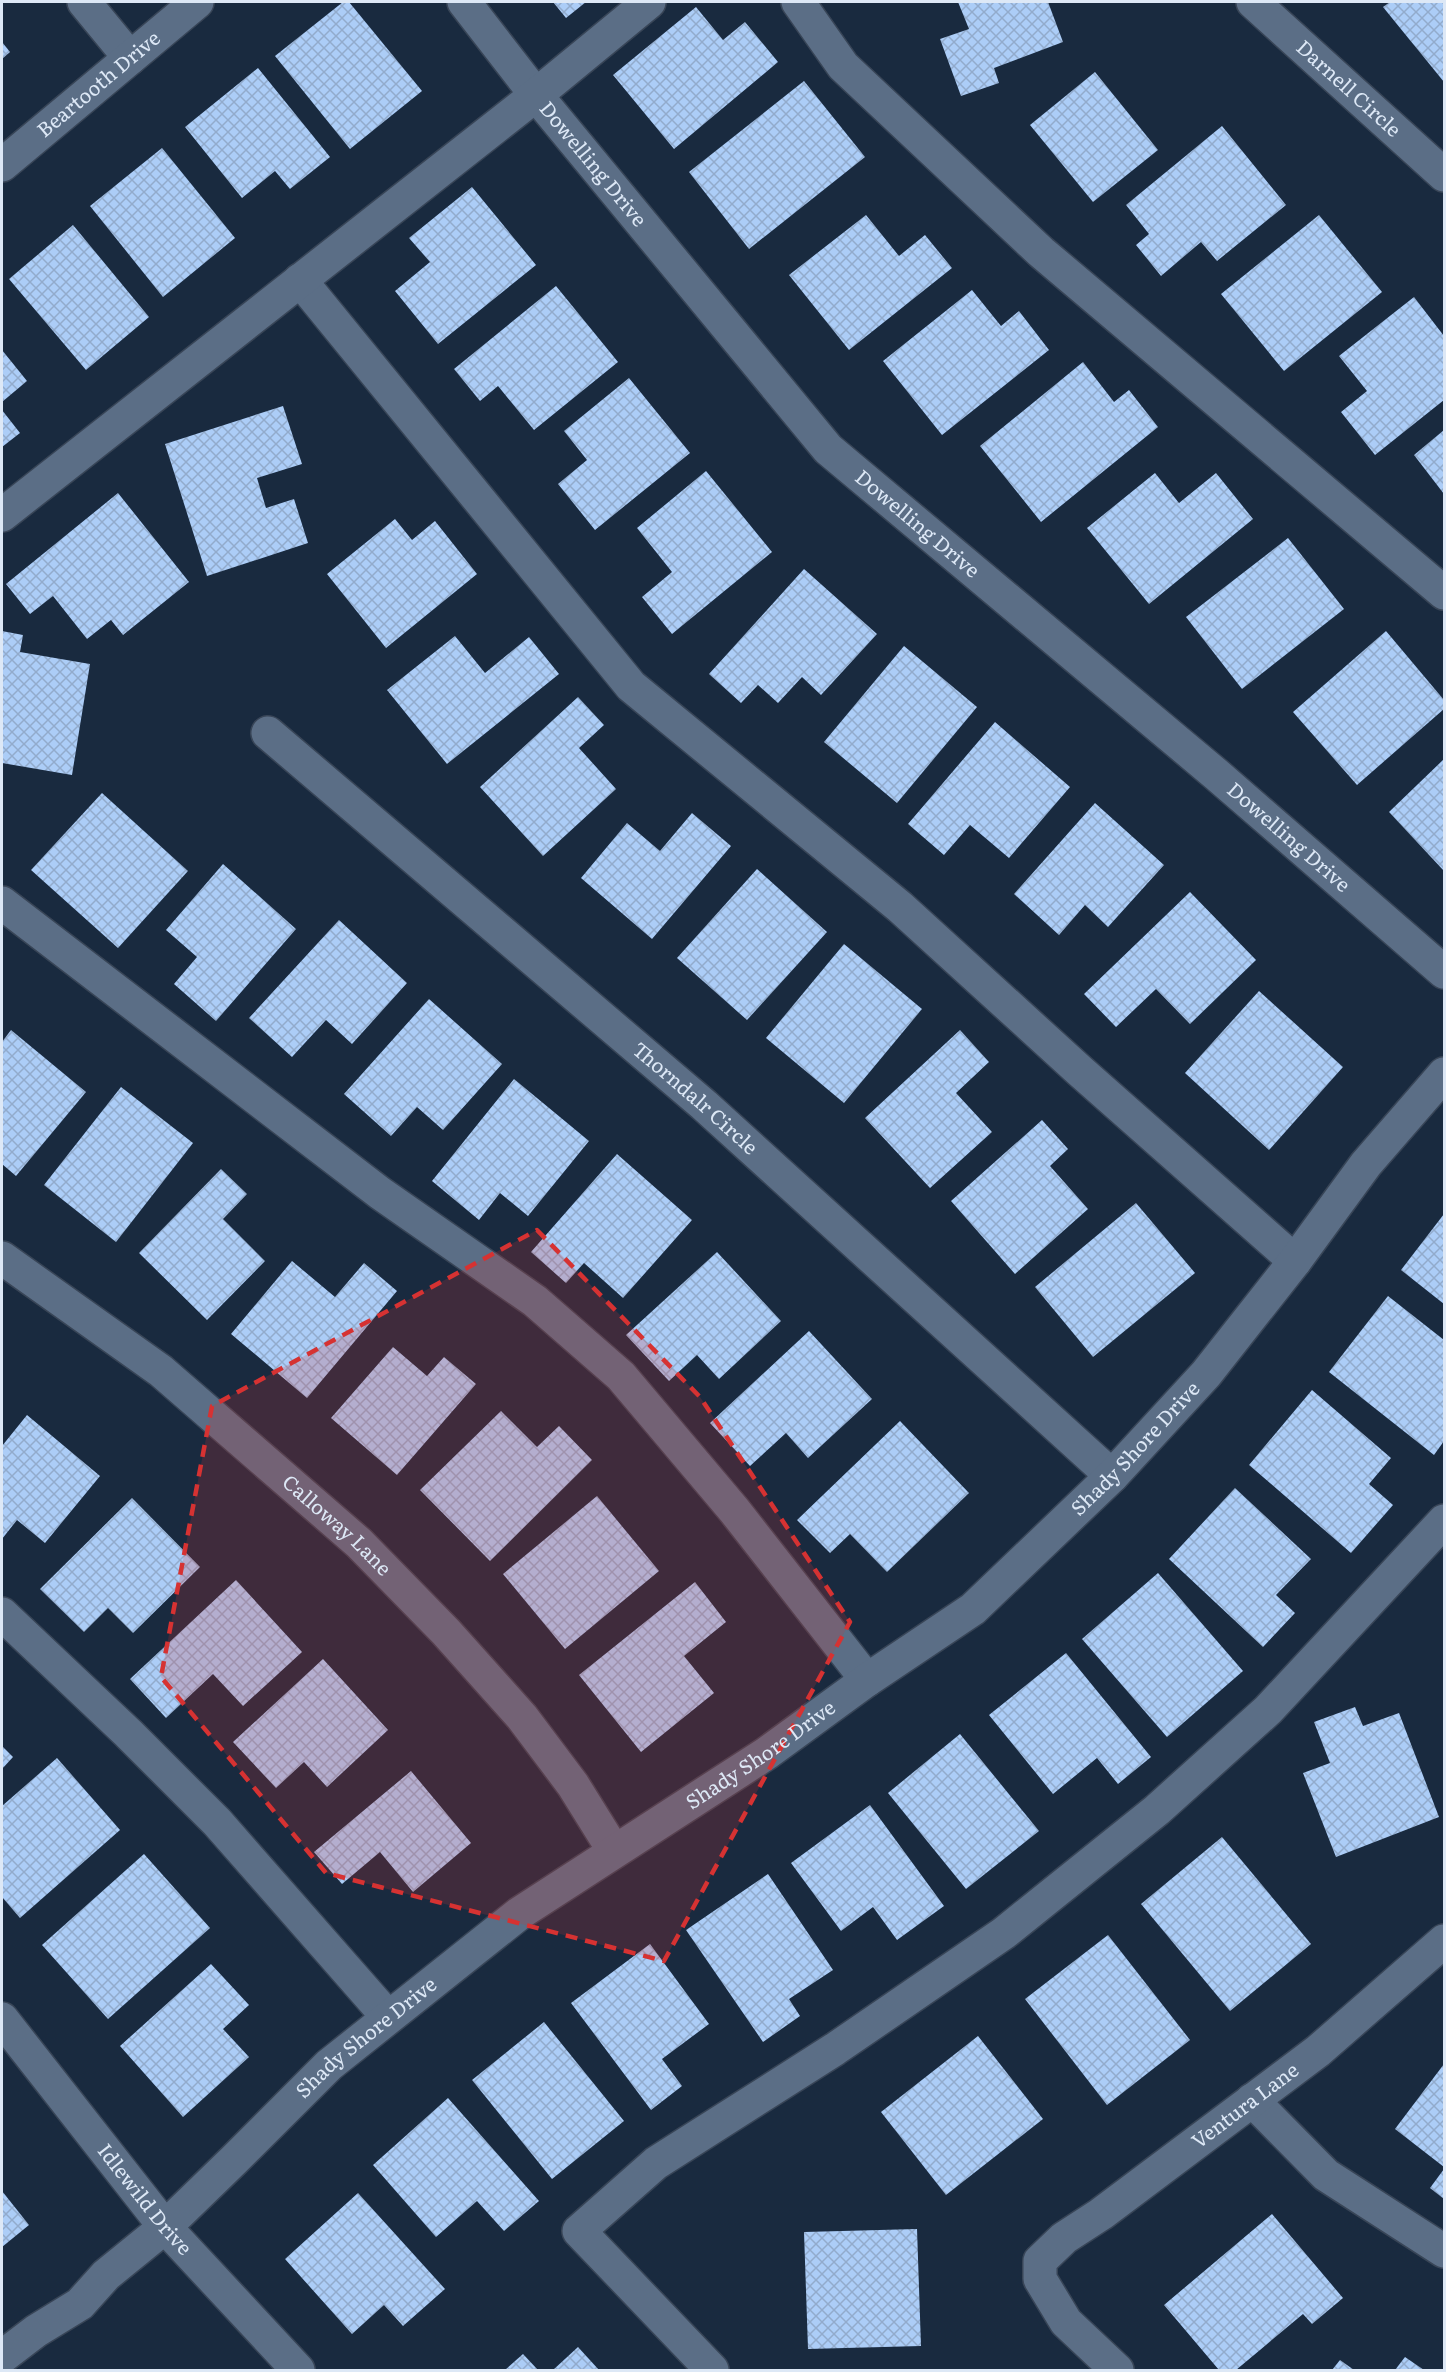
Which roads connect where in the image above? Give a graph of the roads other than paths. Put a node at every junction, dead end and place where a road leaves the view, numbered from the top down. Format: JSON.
{"nodes":[{"id":1,"x":84,"y":2,"type":"edge"},
{"id":2,"x":196,"y":2,"type":"edge"},
{"id":3,"x":464,"y":2,"type":"edge"},
{"id":4,"x":649,"y":2,"type":"edge"},
{"id":5,"x":798,"y":2,"type":"edge"},
{"id":6,"x":1253,"y":2,"type":"edge"},
{"id":7,"x":130,"y":57,"type":"junction"},
{"id":8,"x":536,"y":95,"type":"junction"},
{"id":9,"x":2,"y":165,"type":"edge"},
{"id":10,"x":1444,"y":175,"type":"edge"},
{"id":11,"x":300,"y":280,"type":"junction"},
{"id":12,"x":2,"y":514,"type":"edge"},
{"id":13,"x":1444,"y":593,"type":"edge"},
{"id":14,"x":268,"y":733,"type":"dead end"},
{"id":15,"x":2,"y":903,"type":"edge"},
{"id":16,"x":1444,"y":972,"type":"edge"},
{"id":17,"x":1444,"y":1074,"type":"edge"},
{"id":18,"x":2,"y":1258,"type":"edge"},
{"id":19,"x":1295,"y":1262,"type":"junction"},
{"id":20,"x":1112,"y":1476,"type":"junction"},
{"id":21,"x":1444,"y":1521,"type":"edge"},
{"id":22,"x":2,"y":1614,"type":"edge"},
{"id":23,"x":867,"y":1680,"type":"junction"},
{"id":24,"x":614,"y":1851,"type":"junction"},
{"id":25,"x":1444,"y":1941,"type":"edge"},
{"id":26,"x":388,"y":2017,"type":"junction"},
{"id":27,"x":2,"y":2019,"type":"edge"},
{"id":28,"x":1252,"y":2100,"type":"junction"},
{"id":29,"x":165,"y":2227,"type":"junction"},
{"id":30,"x":1444,"y":2251,"type":"edge"},
{"id":31,"x":2,"y":2357,"type":"edge"},
{"id":32,"x":298,"y":2370,"type":"edge"},
{"id":33,"x":712,"y":2370,"type":"edge"},
{"id":34,"x":1117,"y":2370,"type":"edge"}],
"edges":[{"from":1,"to":7,"type":"street"},
{"from":2,"to":7,"type":"street","name":"Beartooth Drive"},
{"from":3,"to":8,"type":"street","name":"Dowelling Drive"},
{"from":4,"to":8,"type":"street"},
{"from":5,"to":13,"type":"street"},
{"from":6,"to":10,"type":"street","name":"Darnell Circle"},
{"from":7,"to":9,"type":"street","name":"Beartooth Drive"},
{"from":8,"to":11,"type":"street"},
{"from":8,"to":16,"type":"street","name":"Dowelling Drive"},
{"from":11,"to":12,"type":"street"},
{"from":11,"to":19,"type":"street"},
{"from":14,"to":20,"type":"street","name":"Thorndalr Circle"},
{"from":15,"to":23,"type":"street"},
{"from":17,"to":19,"type":"street","name":"Shady Shore Drive"},
{"from":18,"to":24,"type":"street","name":"Calloway Lane"},
{"from":19,"to":20,"type":"street","name":"Shady Shore Drive"},
{"from":20,"to":23,"type":"street","name":"Shady Shore Drive"},
{"from":21,"to":33,"type":"street"},
{"from":22,"to":26,"type":"street"},
{"from":23,"to":24,"type":"street","name":"Shady Shore Drive"},
{"from":24,"to":26,"type":"street","name":"Shady Shore Drive"},
{"from":25,"to":28,"type":"street","name":"Ventura Lane"},
{"from":26,"to":29,"type":"street","name":"Shady Shore Drive"},
{"from":27,"to":29,"type":"street","name":"Idlewild Drive"},
{"from":28,"to":30,"type":"street"},
{"from":28,"to":34,"type":"street","name":"Ventura Lane"},
{"from":29,"to":31,"type":"street","name":"Shady Shore Drive"},
{"from":29,"to":32,"type":"street","name":"Idlewild Drive"}]}
